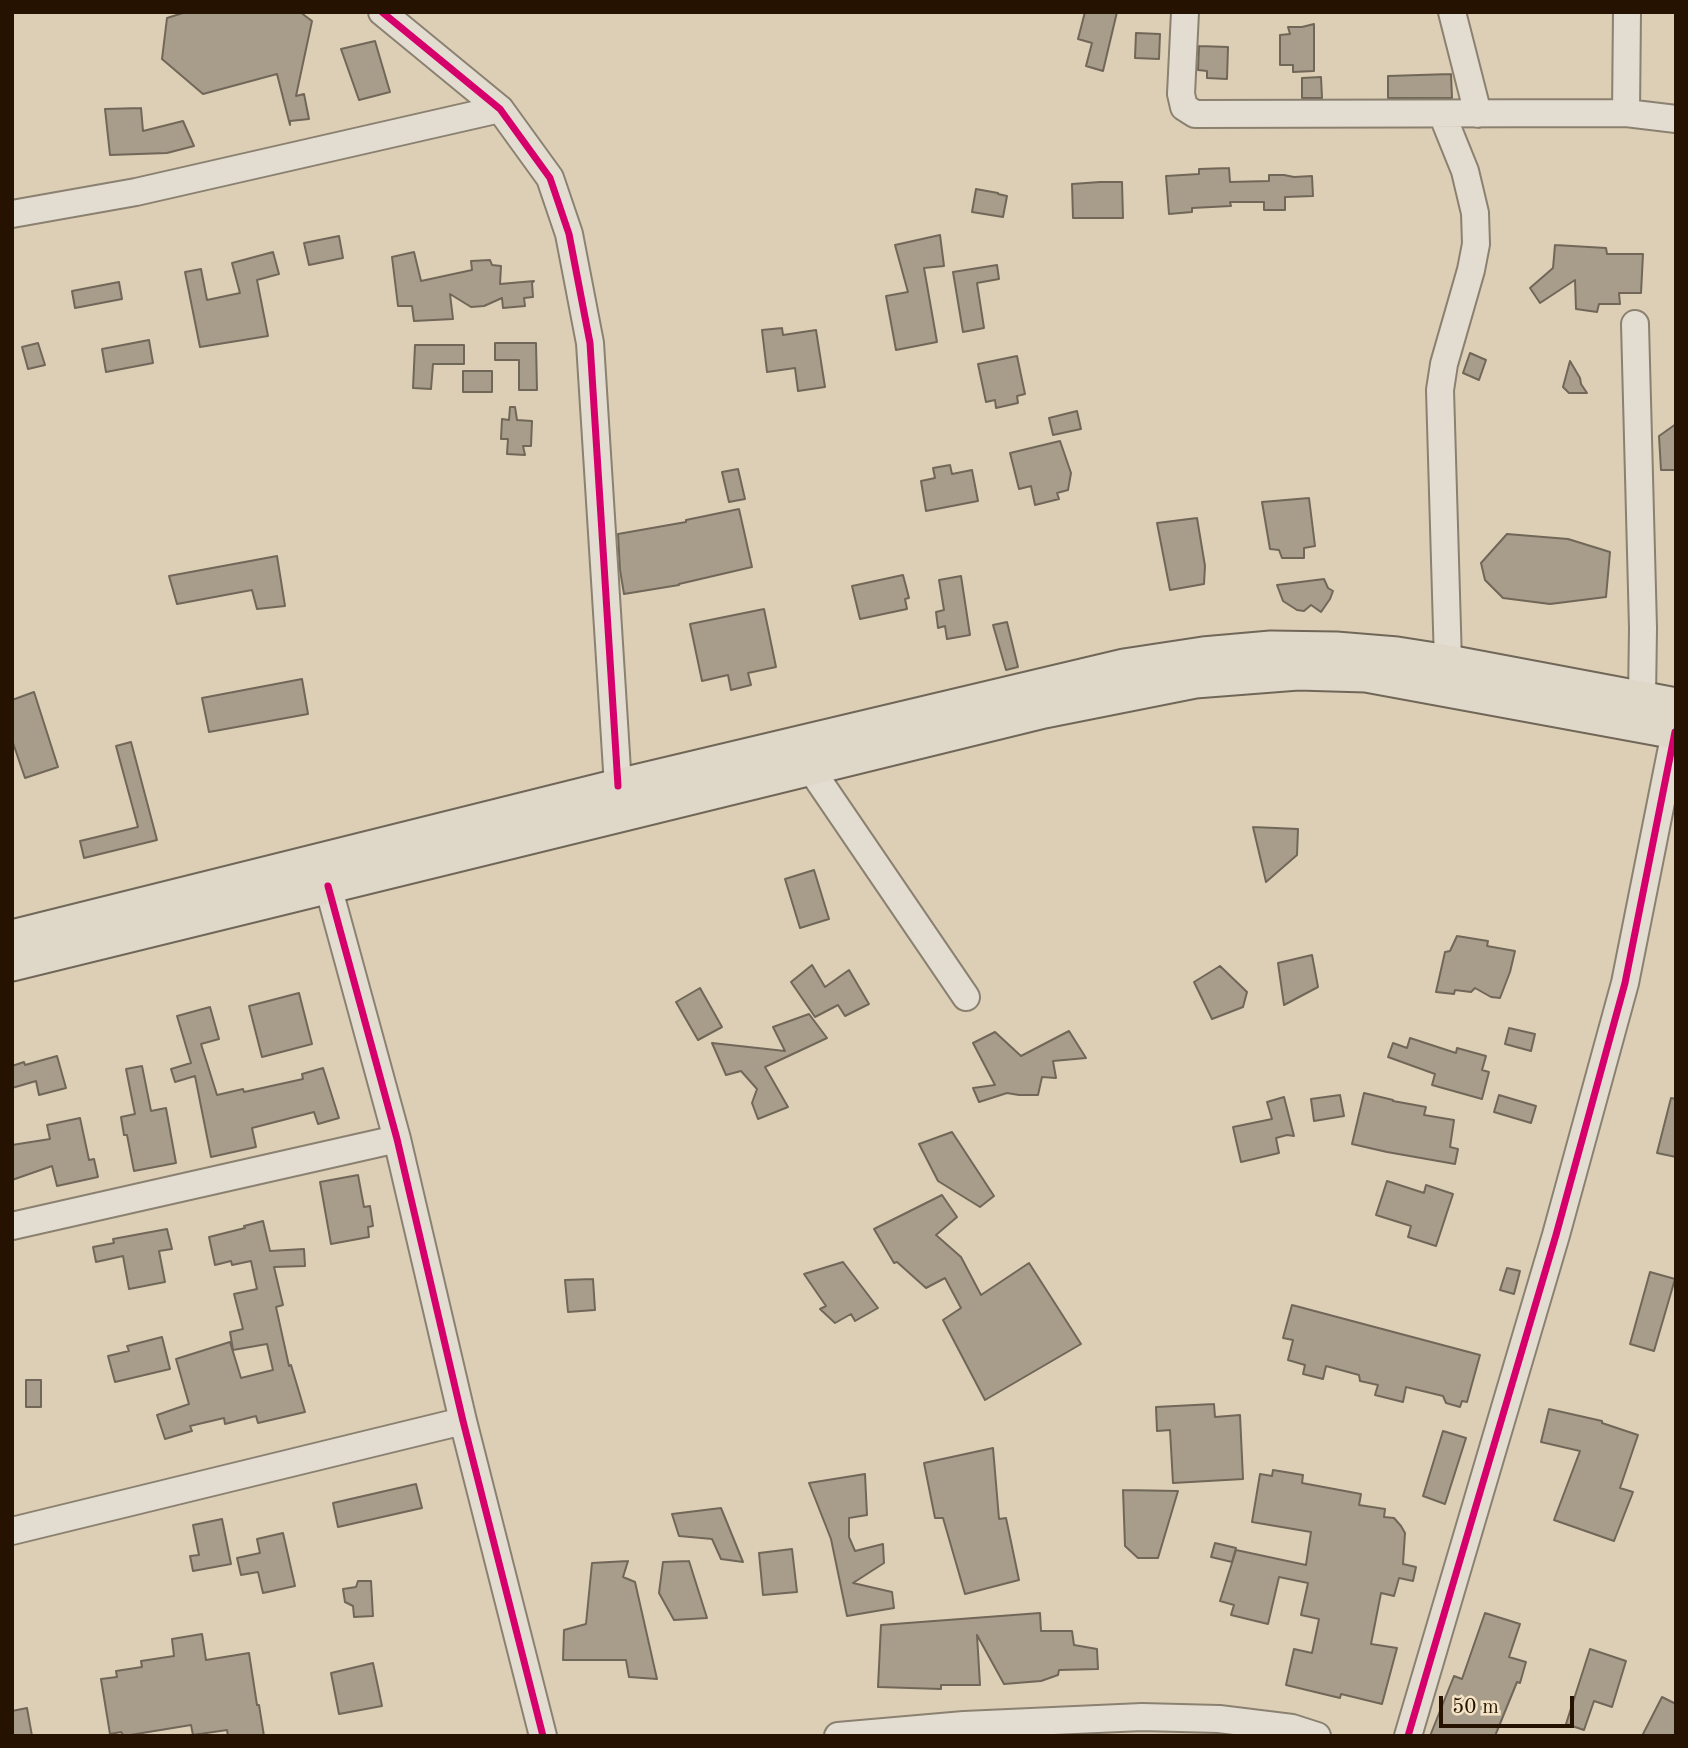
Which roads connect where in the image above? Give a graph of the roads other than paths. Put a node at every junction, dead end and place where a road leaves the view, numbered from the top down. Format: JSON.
{"nodes":[{"id":1,"x":382,"y":12,"type":"edge"},
{"id":2,"x":1185,"y":12,"type":"edge"},
{"id":3,"x":1452,"y":12,"type":"edge"},
{"id":4,"x":1628,"y":12,"type":"edge"},
{"id":5,"x":500,"y":109,"type":"junction"},
{"id":6,"x":1626,"y":113,"type":"junction"},
{"id":7,"x":1442,"y":114,"type":"junction"},
{"id":8,"x":1478,"y":114,"type":"junction"},
{"id":9,"x":1676,"y":119,"type":"edge"},
{"id":10,"x":12,"y":214,"type":"edge"},
{"id":11,"x":1635,"y":324,"type":"dead end"},
{"id":12,"x":1448,"y":662,"type":"junction"},
{"id":13,"x":1642,"y":699,"type":"junction"},
{"id":14,"x":1676,"y":705,"type":"edge"},
{"id":15,"x":1675,"y":732,"type":"edge"},
{"id":16,"x":806,"y":755,"type":"junction"},
{"id":17,"x":618,"y":786,"type":"junction"},
{"id":18,"x":328,"y":886,"type":"junction"},
{"id":19,"x":12,"y":937,"type":"edge"},
{"id":20,"x":12,"y":964,"type":"edge"},
{"id":21,"x":966,"y":997,"type":"dead end"},
{"id":22,"x":397,"y":1139,"type":"junction"},
{"id":23,"x":12,"y":1226,"type":"edge"},
{"id":24,"x":463,"y":1421,"type":"junction"},
{"id":25,"x":12,"y":1531,"type":"edge"},
{"id":26,"x":543,"y":1736,"type":"edge"},
{"id":27,"x":838,"y":1736,"type":"edge"},
{"id":28,"x":1317,"y":1736,"type":"edge"},
{"id":29,"x":1408,"y":1736,"type":"edge"}],
"edges":[{"from":1,"to":5,"type":"street"},
{"from":2,"to":7,"type":"street"},
{"from":3,"to":8,"type":"street"},
{"from":4,"to":6,"type":"street"},
{"from":5,"to":10,"type":"street"},
{"from":5,"to":17,"type":"street"},
{"from":6,"to":8,"type":"street"},
{"from":6,"to":9,"type":"street"},
{"from":7,"to":8,"type":"street"},
{"from":7,"to":12,"type":"street"},
{"from":11,"to":13,"type":"street"},
{"from":12,"to":13,"type":"main road"},
{"from":12,"to":16,"type":"main road"},
{"from":13,"to":14,"type":"main road"},
{"from":15,"to":16,"type":"main road"},
{"from":15,"to":29,"type":"street"},
{"from":16,"to":17,"type":"main road"},
{"from":16,"to":18,"type":"main road"},
{"from":16,"to":21,"type":"street"},
{"from":17,"to":19,"type":"main road"},
{"from":18,"to":20,"type":"main road"},
{"from":18,"to":22,"type":"street"},
{"from":22,"to":23,"type":"street"},
{"from":22,"to":24,"type":"street"},
{"from":24,"to":25,"type":"street"},
{"from":24,"to":26,"type":"street"},
{"from":27,"to":28,"type":"street"}]}
